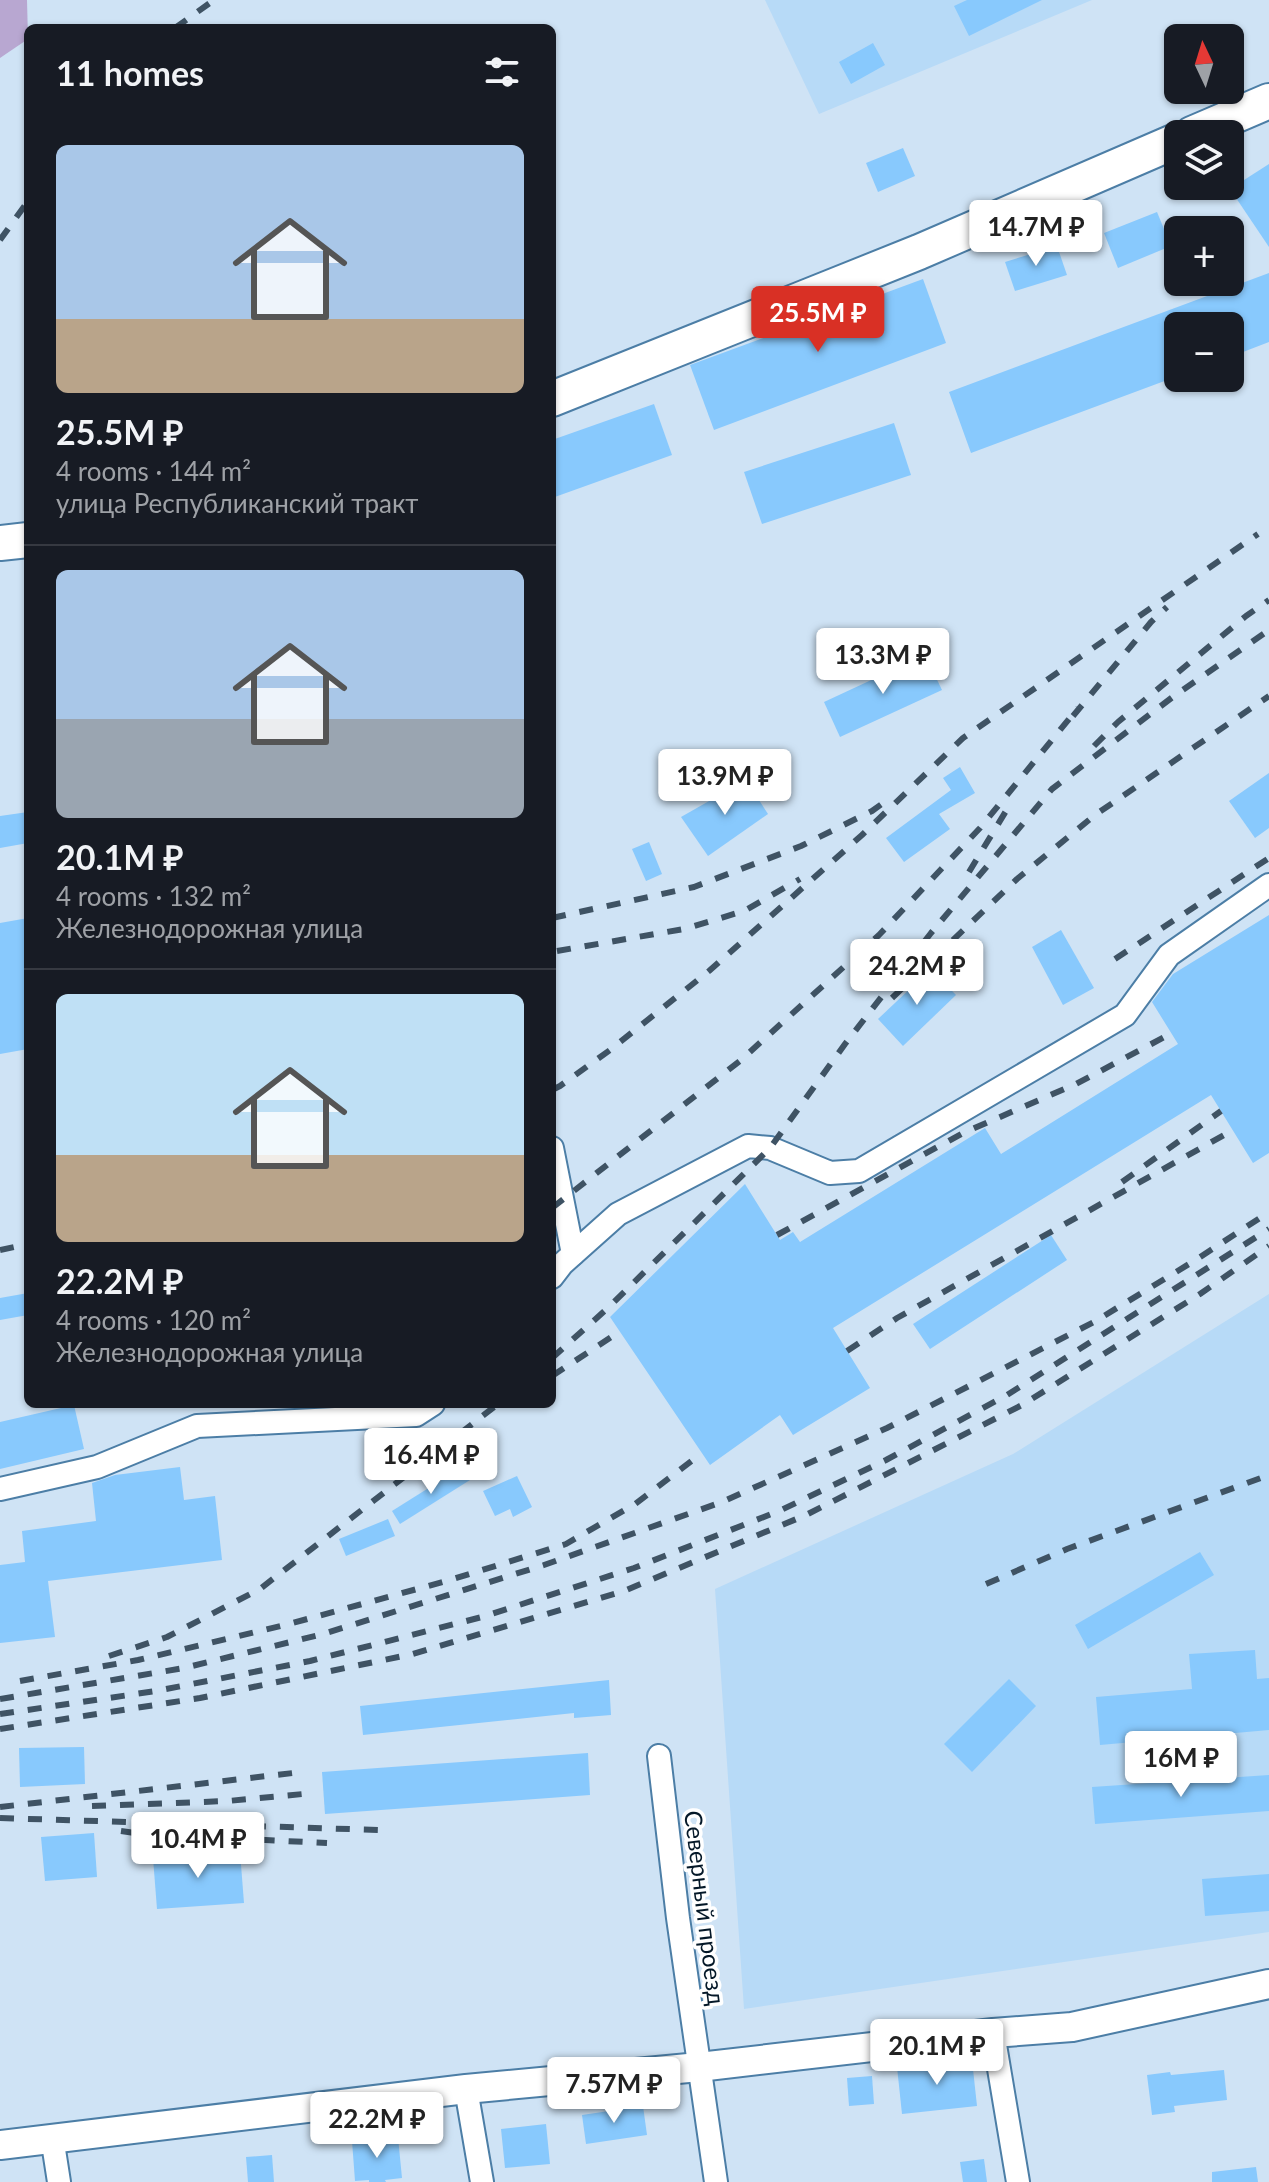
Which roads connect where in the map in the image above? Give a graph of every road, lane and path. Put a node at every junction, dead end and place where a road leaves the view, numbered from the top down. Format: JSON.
{"nodes":[{"id":1,"x":1269,"y":101,"type":"edge"},
{"id":2,"x":1225,"y":120,"type":"edge"},
{"id":3,"x":1164,"y":146,"type":"edge"},
{"id":4,"x":556,"y":397,"type":"edge"},
{"id":5,"x":1269,"y":885,"type":"edge"},
{"id":6,"x":556,"y":1168,"type":"edge"},
{"id":7,"x":573,"y":1254,"type":"junction"},
{"id":8,"x":556,"y":1273,"type":"edge"},
{"id":9,"x":427,"y":1408,"type":"edge"},
{"id":10,"x":0,"y":1489,"type":"edge"},
{"id":11,"x":659,"y":1756,"type":"dead end"},
{"id":12,"x":1269,"y":1984,"type":"edge"},
{"id":13,"x":993,"y":2033,"type":"junction"},
{"id":14,"x":699,"y":2067,"type":"junction"},
{"id":15,"x":466,"y":2089,"type":"junction"},
{"id":16,"x":52,"y":2137,"type":"junction"},
{"id":17,"x":0,"y":2145,"type":"edge"},
{"id":18,"x":59,"y":2182,"type":"edge"},
{"id":19,"x":482,"y":2182,"type":"edge"},
{"id":20,"x":716,"y":2182,"type":"edge"},
{"id":21,"x":1018,"y":2182,"type":"edge"}],
"edges":[{"from":1,"to":2,"type":"main road"},
{"from":3,"to":4,"type":"main road"},
{"from":5,"to":7,"type":"street"},
{"from":6,"to":7,"type":"street"},
{"from":7,"to":8,"type":"street"},
{"from":9,"to":10,"type":"street"},
{"from":11,"to":14,"type":"street","name":"Северный проезд"},
{"from":12,"to":13,"type":"street"},
{"from":13,"to":14,"type":"street"},
{"from":13,"to":21,"type":"street"},
{"from":14,"to":15,"type":"street"},
{"from":14,"to":20,"type":"street","name":"Северный проезд"},
{"from":15,"to":16,"type":"street"},
{"from":15,"to":19,"type":"street"},
{"from":16,"to":17,"type":"street"},
{"from":16,"to":18,"type":"street"}]}
